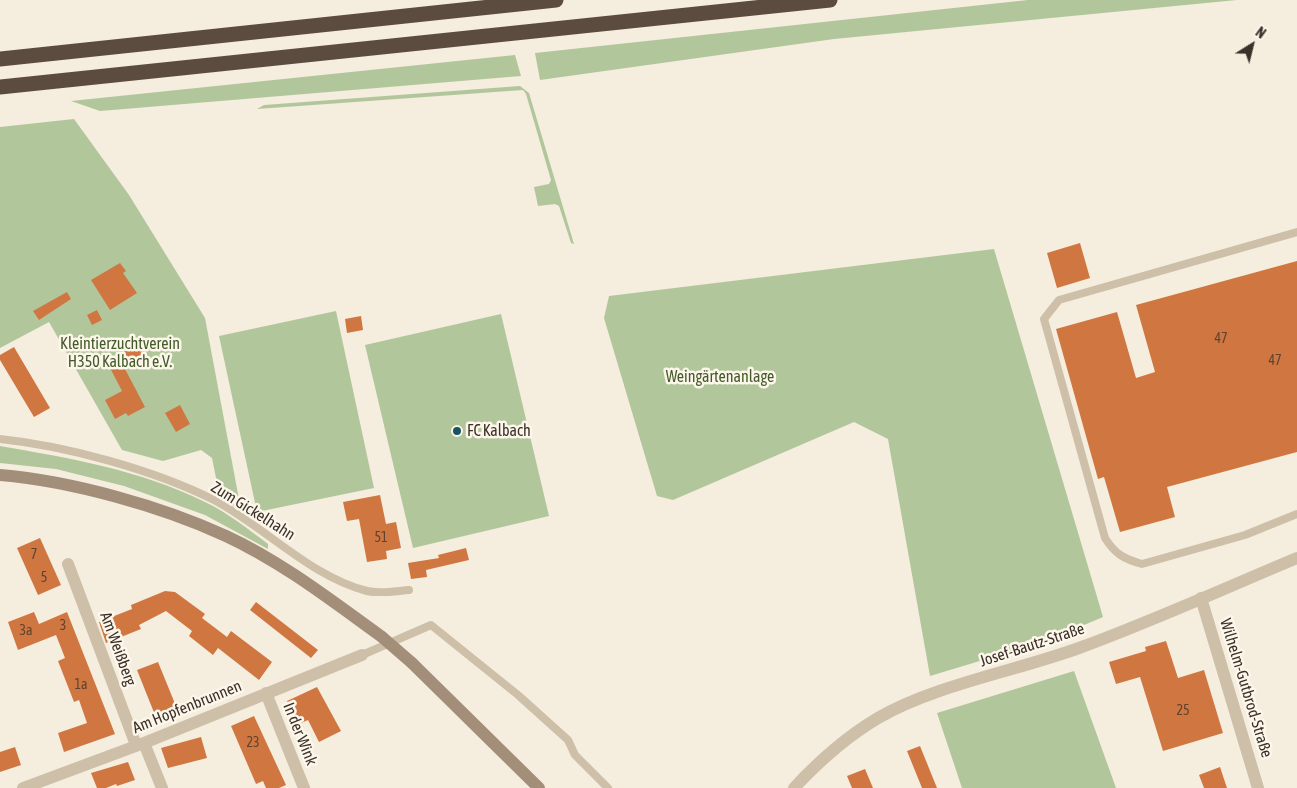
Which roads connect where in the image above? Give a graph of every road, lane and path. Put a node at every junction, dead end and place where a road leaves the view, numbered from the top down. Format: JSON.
{"nodes":[{"id":1,"x":556,"y":0,"type":"edge"},
{"id":2,"x":830,"y":0,"type":"edge"},
{"id":3,"x":0,"y":59,"type":"edge"},
{"id":4,"x":0,"y":87,"type":"edge"},
{"id":5,"x":1297,"y":232,"type":"edge"},
{"id":6,"x":0,"y":440,"type":"edge"},
{"id":7,"x":0,"y":475,"type":"edge"},
{"id":8,"x":1297,"y":514,"type":"edge"},
{"id":9,"x":1297,"y":558,"type":"edge"},
{"id":10,"x":68,"y":564,"type":"dead end"},
{"id":11,"x":409,"y":590,"type":"dead end"},
{"id":12,"x":1201,"y":598,"type":"junction"},
{"id":13,"x":362,"y":655,"type":"joint"},
{"id":14,"x":266,"y":693,"type":"junction"},
{"id":15,"x":140,"y":744,"type":"junction"},
{"id":16,"x":22,"y":788,"type":"edge"},
{"id":17,"x":162,"y":788,"type":"edge"},
{"id":18,"x":304,"y":788,"type":"edge"},
{"id":19,"x":539,"y":788,"type":"edge"},
{"id":20,"x":608,"y":788,"type":"edge"},
{"id":21,"x":794,"y":788,"type":"edge"},
{"id":22,"x":1258,"y":788,"type":"edge"}],
"edges":[{"from":1,"to":3,"type":"highway"},
{"from":2,"to":4,"type":"highway"},
{"from":5,"to":8,"type":"lane"},
{"from":6,"to":11,"type":"lane","name":"Zum Gickelhahn"},
{"from":7,"to":19,"type":"main road","bridge":true},
{"from":9,"to":12,"type":"street","name":"Josef-Bautz-Straße"},
{"from":10,"to":15,"type":"street","name":"Am Weißberg"},
{"from":12,"to":21,"type":"street","name":"Josef-Bautz-Straße"},
{"from":12,"to":22,"type":"street","name":"Wilhelm-Gutbrod-Straße"},
{"from":13,"to":14,"type":"street","name":"Am Hopfenbrunnen"},
{"from":13,"to":20,"type":"lane"},
{"from":14,"to":15,"type":"street","name":"Am Hopfenbrunnen"},
{"from":14,"to":18,"type":"street","name":"In der Wink"},
{"from":15,"to":16,"type":"street","name":"Am Hopfenbrunnen"},
{"from":15,"to":17,"type":"street","name":"Am Weißberg"}]}
